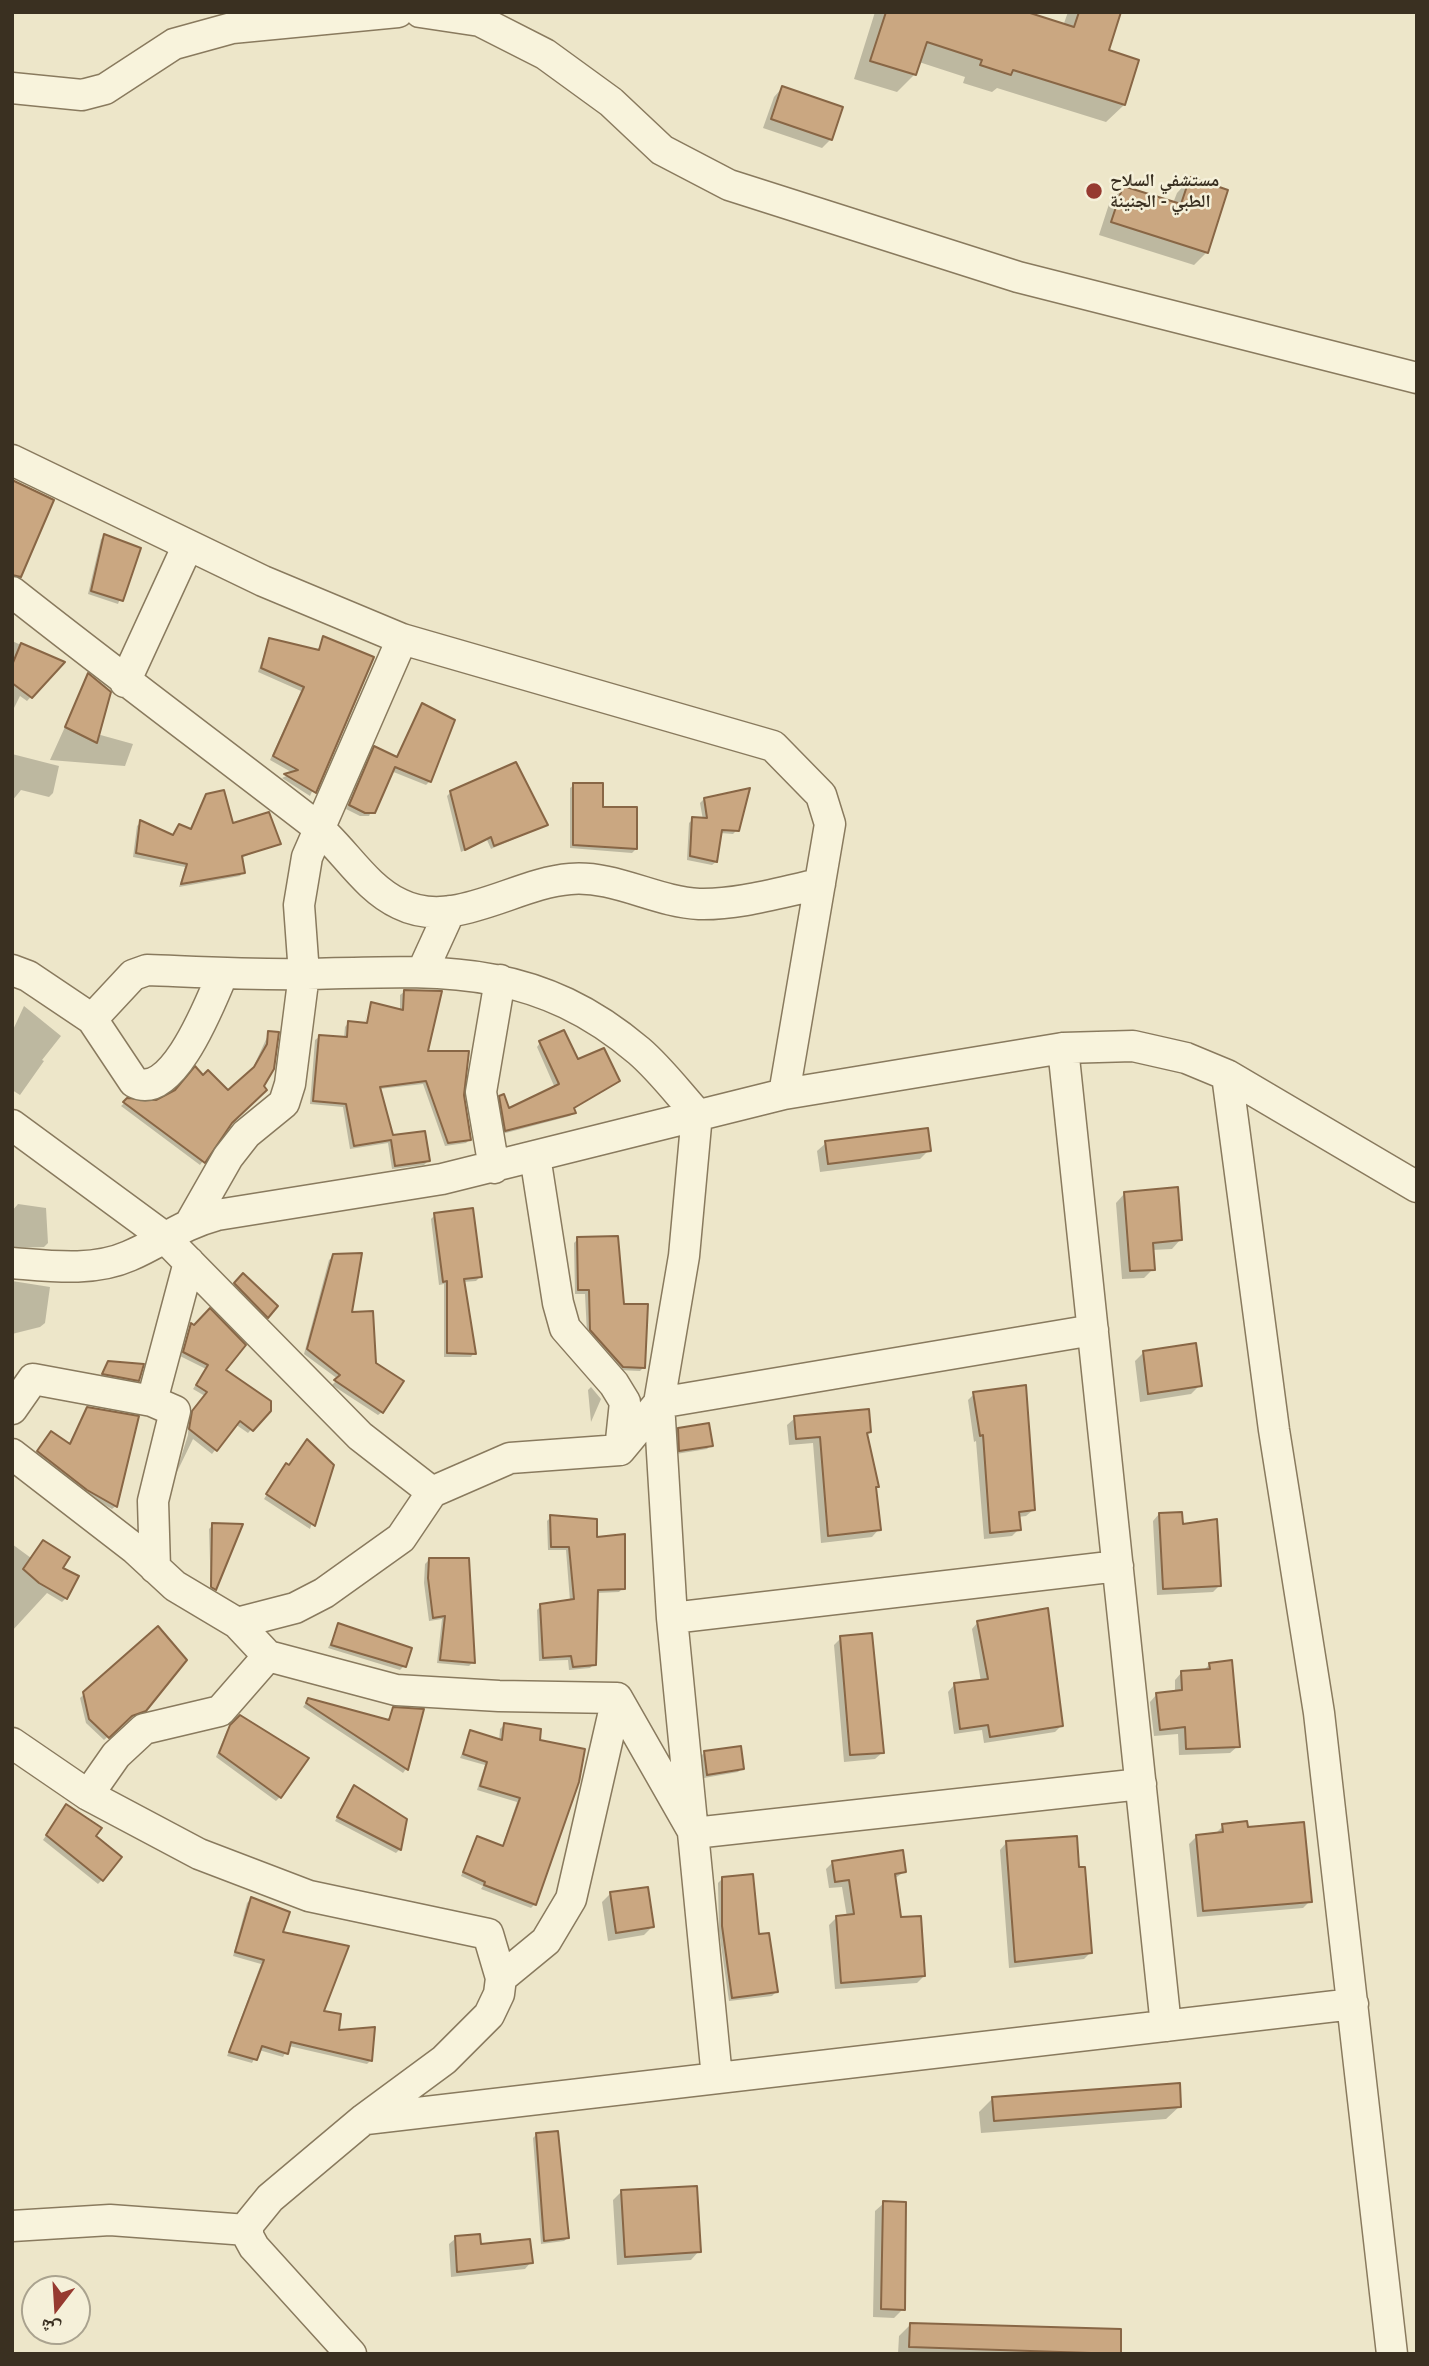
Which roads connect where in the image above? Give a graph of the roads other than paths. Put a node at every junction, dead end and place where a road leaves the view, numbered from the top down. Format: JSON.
{"nodes":[{"id":1,"x":398,"y":12,"type":"edge"},
{"id":2,"x":420,"y":12,"type":"edge"},
{"id":3,"x":12,"y":88,"type":"edge"},
{"id":4,"x":1417,"y":378,"type":"edge"},
{"id":5,"x":12,"y":460,"type":"edge"},
{"id":6,"x":188,"y":545,"type":"junction"},
{"id":7,"x":12,"y":592,"type":"edge"},
{"id":8,"x":401,"y":639,"type":"junction"},
{"id":9,"x":125,"y":682,"type":"junction"},
{"id":10,"x":318,"y":828,"type":"junction"},
{"id":11,"x":820,"y":884,"type":"junction"},
{"id":12,"x":450,"y":911,"type":"junction"},
{"id":13,"x":423,"y":970,"type":"junction"},
{"id":14,"x":12,"y":971,"type":"edge"},
{"id":15,"x":223,"y":973,"type":"junction"},
{"id":16,"x":304,"y":974,"type":"junction"},
{"id":17,"x":500,"y":980,"type":"junction"},
{"id":18,"x":92,"y":1019,"type":"junction"},
{"id":19,"x":1063,"y":1048,"type":"junction"},
{"id":20,"x":1227,"y":1075,"type":"junction"},
{"id":21,"x":784,"y":1094,"type":"junction"},
{"id":22,"x":697,"y":1114,"type":"junction"},
{"id":23,"x":12,"y":1125,"type":"edge"},
{"id":24,"x":535,"y":1156,"type":"junction"},
{"id":25,"x":494,"y":1168,"type":"junction"},
{"id":26,"x":1417,"y":1187,"type":"edge"},
{"id":27,"x":191,"y":1222,"type":"junction"},
{"id":28,"x":163,"y":1236,"type":"junction"},
{"id":29,"x":188,"y":1262,"type":"junction"},
{"id":30,"x":12,"y":1264,"type":"edge"},
{"id":31,"x":1093,"y":1330,"type":"junction"},
{"id":32,"x":152,"y":1401,"type":"junction"},
{"id":33,"x":659,"y":1403,"type":"junction"},
{"id":34,"x":12,"y":1409,"type":"edge"},
{"id":35,"x":620,"y":1450,"type":"junction"},
{"id":36,"x":12,"y":1454,"type":"edge"},
{"id":37,"x":432,"y":1492,"type":"junction"},
{"id":38,"x":1118,"y":1566,"type":"junction"},
{"id":39,"x":155,"y":1568,"type":"junction"},
{"id":40,"x":672,"y":1618,"type":"junction"},
{"id":41,"x":236,"y":1623,"type":"junction"},
{"id":42,"x":268,"y":1656,"type":"junction"},
{"id":43,"x":617,"y":1698,"type":"junction"},
{"id":44,"x":12,"y":1743,"type":"edge"},
{"id":45,"x":1141,"y":1784,"type":"junction"},
{"id":46,"x":88,"y":1795,"type":"junction"},
{"id":47,"x":694,"y":1833,"type":"junction"},
{"id":48,"x":501,"y":1978,"type":"junction"},
{"id":49,"x":1353,"y":2004,"type":"junction"},
{"id":50,"x":1166,"y":2026,"type":"junction"},
{"id":51,"x":717,"y":2078,"type":"junction"},
{"id":52,"x":364,"y":2119,"type":"junction"},
{"id":53,"x":12,"y":2226,"type":"edge"},
{"id":54,"x":247,"y":2230,"type":"junction"},
{"id":55,"x":351,"y":2354,"type":"edge"},
{"id":56,"x":1392,"y":2354,"type":"edge"}],
"edges":[{"from":1,"to":3,"type":"street"},
{"from":2,"to":4,"type":"street"},
{"from":5,"to":6,"type":"street"},
{"from":6,"to":8,"type":"street"},
{"from":6,"to":9,"type":"street"},
{"from":7,"to":9,"type":"street"},
{"from":8,"to":10,"type":"street"},
{"from":8,"to":11,"type":"street"},
{"from":9,"to":10,"type":"street"},
{"from":10,"to":12,"type":"street"},
{"from":10,"to":16,"type":"street"},
{"from":11,"to":12,"type":"street"},
{"from":11,"to":21,"type":"street"},
{"from":12,"to":13,"type":"street"},
{"from":13,"to":16,"type":"street"},
{"from":13,"to":17,"type":"street"},
{"from":14,"to":18,"type":"street"},
{"from":15,"to":16,"type":"street"},
{"from":15,"to":18,"type":"street"},
{"from":15,"to":18,"type":"street"},
{"from":16,"to":27,"type":"street"},
{"from":17,"to":22,"type":"street"},
{"from":17,"to":25,"type":"street"},
{"from":19,"to":20,"type":"street"},
{"from":19,"to":21,"type":"street"},
{"from":19,"to":31,"type":"street"},
{"from":20,"to":26,"type":"street"},
{"from":20,"to":49,"type":"street"},
{"from":21,"to":22,"type":"street"},
{"from":22,"to":24,"type":"street"},
{"from":22,"to":33,"type":"street"},
{"from":23,"to":28,"type":"street"},
{"from":24,"to":25,"type":"street"},
{"from":24,"to":35,"type":"street"},
{"from":25,"to":27,"type":"street"},
{"from":27,"to":28,"type":"street"},
{"from":28,"to":29,"type":"street"},
{"from":28,"to":30,"type":"street"},
{"from":29,"to":32,"type":"street"},
{"from":29,"to":37,"type":"street"},
{"from":31,"to":33,"type":"street"},
{"from":31,"to":38,"type":"street"},
{"from":32,"to":34,"type":"street"},
{"from":32,"to":39,"type":"street"},
{"from":33,"to":35,"type":"street"},
{"from":33,"to":40,"type":"street"},
{"from":35,"to":37,"type":"street"},
{"from":36,"to":39,"type":"street"},
{"from":37,"to":41,"type":"street"},
{"from":38,"to":40,"type":"street"},
{"from":38,"to":45,"type":"street"},
{"from":39,"to":41,"type":"street"},
{"from":40,"to":47,"type":"street"},
{"from":41,"to":42,"type":"street"},
{"from":42,"to":43,"type":"street"},
{"from":42,"to":46,"type":"street"},
{"from":43,"to":47,"type":"street"},
{"from":43,"to":48,"type":"street"},
{"from":44,"to":46,"type":"street"},
{"from":45,"to":47,"type":"street"},
{"from":45,"to":50,"type":"street"},
{"from":46,"to":48,"type":"street"},
{"from":47,"to":51,"type":"street"},
{"from":48,"to":52,"type":"street"},
{"from":49,"to":50,"type":"street"},
{"from":49,"to":56,"type":"street"},
{"from":50,"to":51,"type":"street"},
{"from":51,"to":52,"type":"street"},
{"from":52,"to":54,"type":"street"},
{"from":53,"to":54,"type":"street"},
{"from":54,"to":55,"type":"street"}]}
